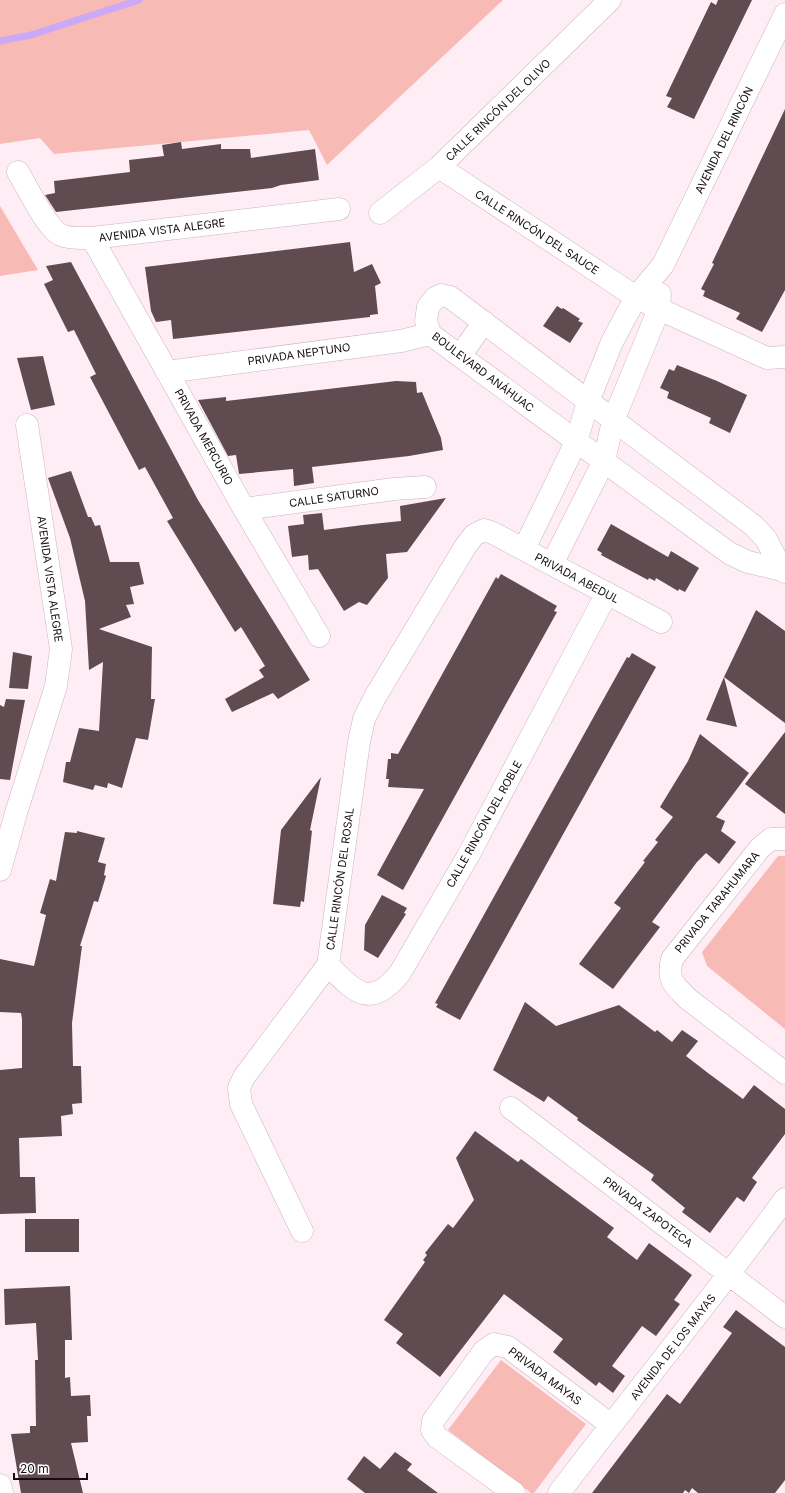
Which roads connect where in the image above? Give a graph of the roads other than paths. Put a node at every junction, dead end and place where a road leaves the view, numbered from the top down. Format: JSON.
{"nodes":[{"id":1,"x":610,"y":0,"type":"edge"},
{"id":2,"x":785,"y":14,"type":"edge"},
{"id":3,"x":439,"y":167,"type":"junction"},
{"id":4,"x":18,"y":172,"type":"dead end"},
{"id":5,"x":339,"y":209,"type":"dead end"},
{"id":6,"x":380,"y":213,"type":"dead end"},
{"id":7,"x":92,"y":238,"type":"junction"},
{"id":8,"x":663,"y":265,"type":"junction"},
{"id":9,"x":636,"y":297,"type":"junction"},
{"id":10,"x":659,"y":309,"type":"junction"},
{"id":11,"x":484,"y":322,"type":"junction"},
{"id":12,"x":430,"y":334,"type":"junction"},
{"id":13,"x":460,"y":356,"type":"junction"},
{"id":14,"x":785,"y":357,"type":"edge"},
{"id":15,"x":167,"y":372,"type":"junction"},
{"id":16,"x":588,"y":402,"type":"junction"},
{"id":17,"x":613,"y":421,"type":"junction"},
{"id":18,"x":27,"y":425,"type":"dead end"},
{"id":19,"x":576,"y":442,"type":"junction"},
{"id":20,"x":604,"y":461,"type":"junction"},
{"id":21,"x":425,"y":487,"type":"dead end"},
{"id":22,"x":244,"y":509,"type":"junction"},
{"id":23,"x":493,"y":533,"type":"joint"},
{"id":24,"x":524,"y":549,"type":"junction"},
{"id":25,"x":552,"y":564,"type":"junction"},
{"id":26,"x":783,"y":571,"type":"edge"},
{"id":27,"x":607,"y":594,"type":"junction"},
{"id":28,"x":661,"y":622,"type":"dead end"},
{"id":29,"x":318,"y":636,"type":"dead end"},
{"id":30,"x":785,"y":839,"type":"edge"},
{"id":31,"x":0,"y":870,"type":"edge"},
{"id":32,"x":328,"y":965,"type":"junction"},
{"id":33,"x":785,"y":1074,"type":"edge"},
{"id":34,"x":511,"y":1108,"type":"dead end"},
{"id":35,"x":785,"y":1199,"type":"edge"},
{"id":36,"x":302,"y":1231,"type":"dead end"},
{"id":37,"x":730,"y":1274,"type":"junction"},
{"id":38,"x":785,"y":1317,"type":"edge"},
{"id":39,"x":611,"y":1425,"type":"junction"},
{"id":40,"x":0,"y":1486,"type":"edge"},
{"id":41,"x":2,"y":1493,"type":"edge"},
{"id":42,"x":514,"y":1493,"type":"edge"},
{"id":43,"x":559,"y":1493,"type":"edge"}],
"edges":[{"from":1,"to":3,"type":"street","name":"CALLE RINCÓN DEL OLIVO"},
{"from":2,"to":8,"type":"street","name":"AVENIDA DEL RINCÓN"},
{"from":3,"to":6,"type":"street","name":"CALLE RINCÓN DEL OLIVO"},
{"from":3,"to":9,"type":"street","name":"CALLE RINCÓN DEL SAUCE"},
{"from":4,"to":7,"type":"street","name":"AVENIDA VISTA ALEGRE"},
{"from":5,"to":7,"type":"street","name":"AVENIDA VISTA ALEGRE"},
{"from":7,"to":15,"type":"street","name":"PRIVADA MERCURIO"},
{"from":8,"to":9,"type":"street","name":"AVENIDA DEL RINCÓN"},
{"from":8,"to":10,"type":"street","name":"AVENIDA DEL RINCÓN"},
{"from":9,"to":10,"type":"street","name":"CALLE RINCÓN DEL SAUCE"},
{"from":9,"to":16,"type":"street","name":"AVENIDA DEL RINCÓN"},
{"from":10,"to":14,"type":"street","name":"CALLE RINCÓN DEL SAUCE"},
{"from":10,"to":17,"type":"street","name":"AVENIDA DEL RINCÓN"},
{"from":11,"to":12,"type":"street","name":"BOULEVARD ANÁHUAC"},
{"from":11,"to":13,"type":"street"},
{"from":11,"to":16,"type":"street","name":"BOULEVARD ANÁHUAC"},
{"from":12,"to":13,"type":"street","name":"BOULEVARD ANÁHUAC"},
{"from":12,"to":15,"type":"street","name":"PRIVADA NEPTUNO"},
{"from":13,"to":19,"type":"street","name":"BOULEVARD ANÁHUAC"},
{"from":15,"to":22,"type":"street","name":"PRIVADA MERCURIO"},
{"from":16,"to":17,"type":"street","name":"BOULEVARD ANÁHUAC"},
{"from":16,"to":19,"type":"street","name":"AVENIDA DEL RINCÓN"},
{"from":17,"to":20,"type":"street","name":"AVENIDA DEL RINCÓN"},
{"from":17,"to":26,"type":"street","name":"BOULEVARD ANÁHUAC"},
{"from":18,"to":31,"type":"street","name":"AVENIDA VISTA ALEGRE"},
{"from":19,"to":20,"type":"street","name":"BOULEVARD ANÁHUAC"},
{"from":19,"to":24,"type":"street","name":"AVENIDA DEL RINCÓN"},
{"from":20,"to":25,"type":"street","name":"AVENIDA DEL RINCÓN"},
{"from":20,"to":26,"type":"street","name":"BOULEVARD ANÁHUAC"},
{"from":21,"to":22,"type":"street","name":"CALLE SATURNO"},
{"from":22,"to":29,"type":"street","name":"PRIVADA MERCURIO"},
{"from":23,"to":24,"type":"street","name":"PRIVADA ABEDUL"},
{"from":23,"to":32,"type":"street","name":"CALLE RINCÓN DEL ROSAL"},
{"from":24,"to":25,"type":"street","name":"PRIVADA ABEDUL"},
{"from":25,"to":27,"type":"street","name":"PRIVADA ABEDUL"},
{"from":27,"to":28,"type":"street","name":"PRIVADA ABEDUL"},
{"from":27,"to":32,"type":"street","name":"CALLE RINCÓN DEL ROBLE"},
{"from":30,"to":33,"type":"street","name":"PRIVADA TARAHUMARA"},
{"from":32,"to":36,"type":"street","name":"CALLE RINCÓN DEL ROSAL"},
{"from":34,"to":37,"type":"street","name":"PRIVADA ZAPOTECA"},
{"from":35,"to":37,"type":"street","name":"AVENIDA DE LOS MAYAS"},
{"from":37,"to":38,"type":"street","name":"PRIVADA ZAPOTECA"},
{"from":37,"to":39,"type":"street","name":"AVENIDA DE LOS MAYAS"},
{"from":39,"to":42,"type":"street","name":"PRIVADA MAYAS"},
{"from":39,"to":43,"type":"street","name":"AVENIDA DE LOS MAYAS"},
{"from":40,"to":41,"type":"street"}]}
